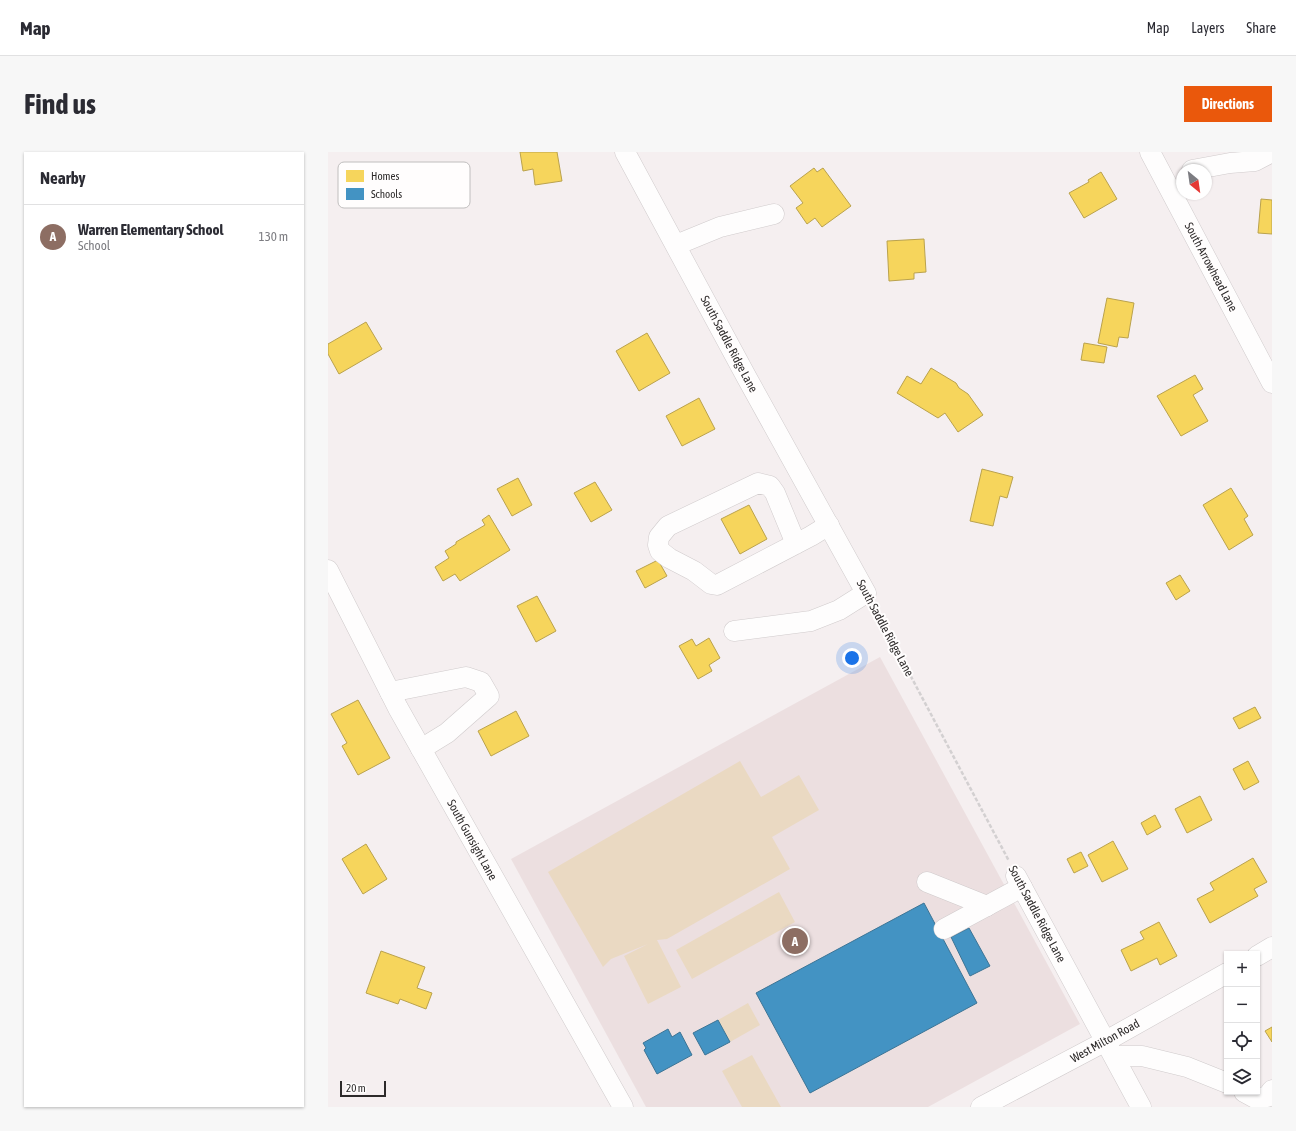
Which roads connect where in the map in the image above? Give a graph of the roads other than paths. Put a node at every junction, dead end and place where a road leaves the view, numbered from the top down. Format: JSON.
{"nodes":[{"id":1,"x":625,"y":152,"type":"edge"},
{"id":2,"x":1150,"y":152,"type":"edge"},
{"id":3,"x":1272,"y":152,"type":"edge"},
{"id":4,"x":1212,"y":166,"type":"edge"},
{"id":5,"x":1174,"y":178,"type":"edge"},
{"id":6,"x":774,"y":214,"type":"dead end"},
{"id":7,"x":676,"y":245,"type":"junction"},
{"id":8,"x":1272,"y":383,"type":"edge"},
{"id":9,"x":804,"y":480,"type":"junction"},
{"id":10,"x":775,"y":494,"type":"junction"},
{"id":11,"x":829,"y":525,"type":"junction"},
{"id":12,"x":796,"y":544,"type":"junction"},
{"id":13,"x":328,"y":570,"type":"edge"},
{"id":14,"x":734,"y":631,"type":"dead end"},
{"id":15,"x":390,"y":692,"type":"junction"},
{"id":16,"x":421,"y":749,"type":"junction"},
{"id":17,"x":927,"y":882,"type":"dead end"},
{"id":18,"x":987,"y":906,"type":"junction"},
{"id":19,"x":944,"y":929,"type":"dead end"},
{"id":20,"x":1272,"y":947,"type":"edge"},
{"id":21,"x":1260,"y":954,"type":"edge"},
{"id":22,"x":1224,"y":975,"type":"edge"},
{"id":23,"x":1110,"y":1049,"type":"junction"},
{"id":24,"x":1224,"y":1083,"type":"edge"},
{"id":25,"x":1272,"y":1090,"type":"edge"},
{"id":26,"x":1250,"y":1095,"type":"edge"},
{"id":27,"x":623,"y":1107,"type":"edge"},
{"id":28,"x":981,"y":1107,"type":"edge"},
{"id":29,"x":1140,"y":1107,"type":"edge"}],
"edges":[{"from":1,"to":7,"type":"street","name":"South Saddle Ridge Lane"},
{"from":2,"to":5,"type":"street","name":"South Arrowhead Lane"},
{"from":3,"to":4,"type":"street"},
{"from":5,"to":8,"type":"street","name":"South Arrowhead Lane"},
{"from":6,"to":7,"type":"street"},
{"from":7,"to":9,"type":"street","name":"South Saddle Ridge Lane"},
{"from":9,"to":10,"type":"street"},
{"from":9,"to":11,"type":"street","name":"South Saddle Ridge Lane"},
{"from":10,"to":12,"type":"street"},
{"from":10,"to":12,"type":"street"},
{"from":11,"to":12,"type":"street"},
{"from":11,"to":14,"type":"street","name":"South Saddle Ridge Lane"},
{"from":13,"to":15,"type":"street","name":"South Gunsight Lane"},
{"from":15,"to":16,"type":"street","name":"South Gunsight Lane"},
{"from":15,"to":16,"type":"street"},
{"from":16,"to":27,"type":"street","name":"South Gunsight Lane"},
{"from":17,"to":18,"type":"street"},
{"from":18,"to":19,"type":"street"},
{"from":18,"to":23,"type":"street","name":"South Saddle Ridge Lane"},
{"from":20,"to":21,"type":"street"},
{"from":22,"to":23,"type":"street","name":"West Milton Road"},
{"from":23,"to":24,"type":"street"},
{"from":23,"to":28,"type":"street","name":"West Milton Road"},
{"from":23,"to":29,"type":"street","name":"South Saddle Ridge Lane"},
{"from":25,"to":26,"type":"street"}]}
